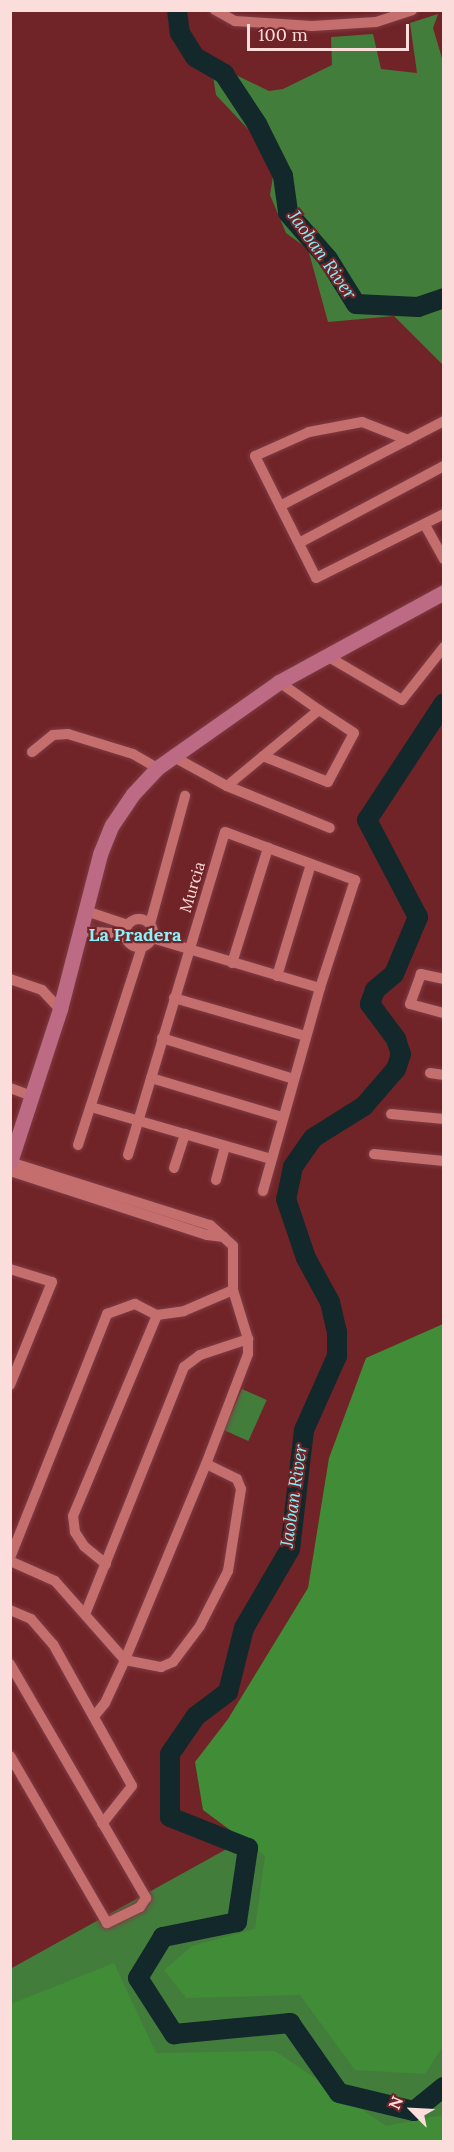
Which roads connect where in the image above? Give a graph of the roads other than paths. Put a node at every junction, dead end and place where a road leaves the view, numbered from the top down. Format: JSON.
{"nodes":[{"id":1,"x":412,"y":10,"type":"edge"},
{"id":2,"x":218,"y":11,"type":"edge"},
{"id":3,"x":444,"y":421,"type":"edge"},
{"id":4,"x":408,"y":441,"type":"junction"},
{"id":5,"x":444,"y":466,"type":"edge"},
{"id":6,"x":280,"y":506,"type":"junction"},
{"id":7,"x":444,"y":514,"type":"edge"},
{"id":8,"x":425,"y":525,"type":"junction"},
{"id":9,"x":299,"y":543,"type":"junction"},
{"id":10,"x":444,"y":559,"type":"edge"},
{"id":11,"x":444,"y":592,"type":"edge"},
{"id":12,"x":444,"y":647,"type":"edge"},
{"id":13,"x":327,"y":656,"type":"junction"},
{"id":14,"x":279,"y":682,"type":"junction"},
{"id":15,"x":319,"y":710,"type":"junction"},
{"id":16,"x":32,"y":753,"type":"dead end"},
{"id":17,"x":263,"y":756,"type":"junction"},
{"id":18,"x":174,"y":757,"type":"junction"},
{"id":19,"x":157,"y":768,"type":"junction"},
{"id":20,"x":227,"y":786,"type":"junction"},
{"id":21,"x":185,"y":796,"type":"dead end"},
{"id":22,"x":330,"y":828,"type":"dead end"},
{"id":23,"x":268,"y":848,"type":"junction"},
{"id":24,"x":311,"y":864,"type":"junction"},
{"id":25,"x":86,"y":911,"type":"junction"},
{"id":26,"x":150,"y":924,"type":"junction"},
{"id":27,"x":126,"y":929,"type":"junction"},
{"id":28,"x":81,"y":931,"type":"junction"},
{"id":29,"x":152,"y":938,"type":"junction"},
{"id":30,"x":142,"y":947,"type":"junction"},
{"id":31,"x":188,"y":951,"type":"junction"},
{"id":32,"x":232,"y":963,"type":"junction"},
{"id":33,"x":277,"y":976,"type":"junction"},
{"id":34,"x":10,"y":979,"type":"edge"},
{"id":35,"x":444,"y":979,"type":"edge"},
{"id":36,"x":320,"y":988,"type":"junction"},
{"id":37,"x":174,"y":998,"type":"junction"},
{"id":38,"x":60,"y":1009,"type":"junction"},
{"id":39,"x":444,"y":1013,"type":"edge"},
{"id":40,"x":306,"y":1036,"type":"junction"},
{"id":41,"x":162,"y":1038,"type":"junction"},
{"id":42,"x":430,"y":1073,"type":"dead end"},
{"id":43,"x":444,"y":1075,"type":"edge"},
{"id":44,"x":151,"y":1078,"type":"junction"},
{"id":45,"x":294,"y":1079,"type":"junction"},
{"id":46,"x":10,"y":1088,"type":"edge"},
{"id":47,"x":32,"y":1096,"type":"junction"},
{"id":48,"x":91,"y":1107,"type":"junction"},
{"id":49,"x":391,"y":1114,"type":"dead end"},
{"id":50,"x":282,"y":1118,"type":"junction"},
{"id":51,"x":444,"y":1119,"type":"edge"},
{"id":52,"x":138,"y":1120,"type":"junction"},
{"id":53,"x":15,"y":1134,"type":"edge"},
{"id":54,"x":185,"y":1134,"type":"junction"},
{"id":55,"x":78,"y":1146,"type":"dead end"},
{"id":56,"x":225,"y":1146,"type":"junction"},
{"id":57,"x":374,"y":1154,"type":"dead end"},
{"id":58,"x":128,"y":1155,"type":"dead end"},
{"id":59,"x":271,"y":1159,"type":"junction"},
{"id":60,"x":444,"y":1161,"type":"edge"},
{"id":61,"x":10,"y":1162,"type":"edge"},
{"id":62,"x":174,"y":1168,"type":"dead end"},
{"id":63,"x":10,"y":1171,"type":"edge"},
{"id":64,"x":216,"y":1180,"type":"dead end"},
{"id":65,"x":263,"y":1191,"type":"dead end"},
{"id":66,"x":225,"y":1237,"type":"junction"},
{"id":67,"x":11,"y":1270,"type":"edge"},
{"id":68,"x":233,"y":1290,"type":"junction"},
{"id":69,"x":157,"y":1315,"type":"junction"},
{"id":70,"x":248,"y":1339,"type":"junction"},
{"id":71,"x":11,"y":1383,"type":"edge"},
{"id":72,"x":206,"y":1464,"type":"junction"},
{"id":73,"x":10,"y":1560,"type":"edge"},
{"id":74,"x":106,"y":1564,"type":"junction"},
{"id":75,"x":10,"y":1610,"type":"edge"},
{"id":76,"x":86,"y":1612,"type":"junction"},
{"id":77,"x":125,"y":1660,"type":"junction"},
{"id":78,"x":10,"y":1664,"type":"edge"},
{"id":79,"x":96,"y":1714,"type":"junction"},
{"id":80,"x":10,"y":1756,"type":"edge"},
{"id":81,"x":102,"y":1824,"type":"junction"}],
"edges":[{"from":1,"to":2,"type":"street"},
{"from":3,"to":4,"type":"street"},
{"from":4,"to":6,"type":"street"},
{"from":4,"to":6,"type":"street"},
{"from":5,"to":9,"type":"street"},
{"from":6,"to":9,"type":"street"},
{"from":7,"to":8,"type":"street"},
{"from":8,"to":9,"type":"street"},
{"from":8,"to":10,"type":"street"},
{"from":11,"to":13,"type":"street"},
{"from":12,"to":13,"type":"street"},
{"from":13,"to":14,"type":"street"},
{"from":14,"to":15,"type":"street"},
{"from":14,"to":18,"type":"street"},
{"from":15,"to":17,"type":"street"},
{"from":15,"to":17,"type":"street"},
{"from":16,"to":19,"type":"street"},
{"from":17,"to":20,"type":"street"},
{"from":18,"to":19,"type":"street"},
{"from":18,"to":20,"type":"street"},
{"from":19,"to":25,"type":"street"},
{"from":20,"to":22,"type":"street"},
{"from":21,"to":26,"type":"street"},
{"from":23,"to":24,"type":"street"},
{"from":23,"to":31,"type":"street","name":"Murcia"},
{"from":23,"to":32,"type":"street"},
{"from":24,"to":33,"type":"street"},
{"from":24,"to":36,"type":"street"},
{"from":25,"to":27,"type":"street"},
{"from":25,"to":28,"type":"street"},
{"from":26,"to":27,"type":"street"},
{"from":26,"to":29,"type":"street"},
{"from":27,"to":28,"type":"street"},
{"from":27,"to":30,"type":"street"},
{"from":28,"to":38,"type":"street"},
{"from":29,"to":30,"type":"street"},
{"from":29,"to":31,"type":"street"},
{"from":30,"to":48,"type":"street"},
{"from":31,"to":32,"type":"street"},
{"from":31,"to":37,"type":"street","name":"Murcia"},
{"from":32,"to":33,"type":"street"},
{"from":33,"to":36,"type":"street"},
{"from":34,"to":38,"type":"street"},
{"from":35,"to":39,"type":"street"},
{"from":36,"to":40,"type":"street"},
{"from":37,"to":40,"type":"street"},
{"from":37,"to":41,"type":"street","name":"Murcia"},
{"from":38,"to":47,"type":"street"},
{"from":40,"to":45,"type":"street"},
{"from":41,"to":44,"type":"street","name":"Murcia"},
{"from":41,"to":45,"type":"street"},
{"from":42,"to":43,"type":"street"},
{"from":44,"to":50,"type":"street"},
{"from":44,"to":52,"type":"street","name":"Murcia"},
{"from":45,"to":50,"type":"street"},
{"from":46,"to":47,"type":"street"},
{"from":47,"to":53,"type":"street"},
{"from":48,"to":52,"type":"street"},
{"from":48,"to":55,"type":"street"},
{"from":49,"to":51,"type":"street"},
{"from":50,"to":59,"type":"street"},
{"from":52,"to":54,"type":"street"},
{"from":52,"to":58,"type":"street","name":"Murcia"},
{"from":53,"to":61,"type":"street"},
{"from":54,"to":56,"type":"street"},
{"from":54,"to":62,"type":"street"},
{"from":56,"to":59,"type":"street"},
{"from":56,"to":64,"type":"street"},
{"from":57,"to":60,"type":"street"},
{"from":59,"to":65,"type":"street"},
{"from":61,"to":66,"type":"street"},
{"from":63,"to":66,"type":"street"},
{"from":66,"to":68,"type":"street"},
{"from":67,"to":71,"type":"street"},
{"from":68,"to":69,"type":"street"},
{"from":68,"to":70,"type":"street"},
{"from":69,"to":73,"type":"street"},
{"from":69,"to":74,"type":"street"},
{"from":70,"to":72,"type":"street"},
{"from":70,"to":74,"type":"street"},
{"from":72,"to":77,"type":"street"},
{"from":72,"to":77,"type":"street"},
{"from":73,"to":76,"type":"street"},
{"from":74,"to":76,"type":"street"},
{"from":75,"to":79,"type":"street"},
{"from":76,"to":77,"type":"street"},
{"from":77,"to":79,"type":"street"},
{"from":78,"to":81,"type":"street"},
{"from":79,"to":81,"type":"street"},
{"from":80,"to":81,"type":"street"}]}
